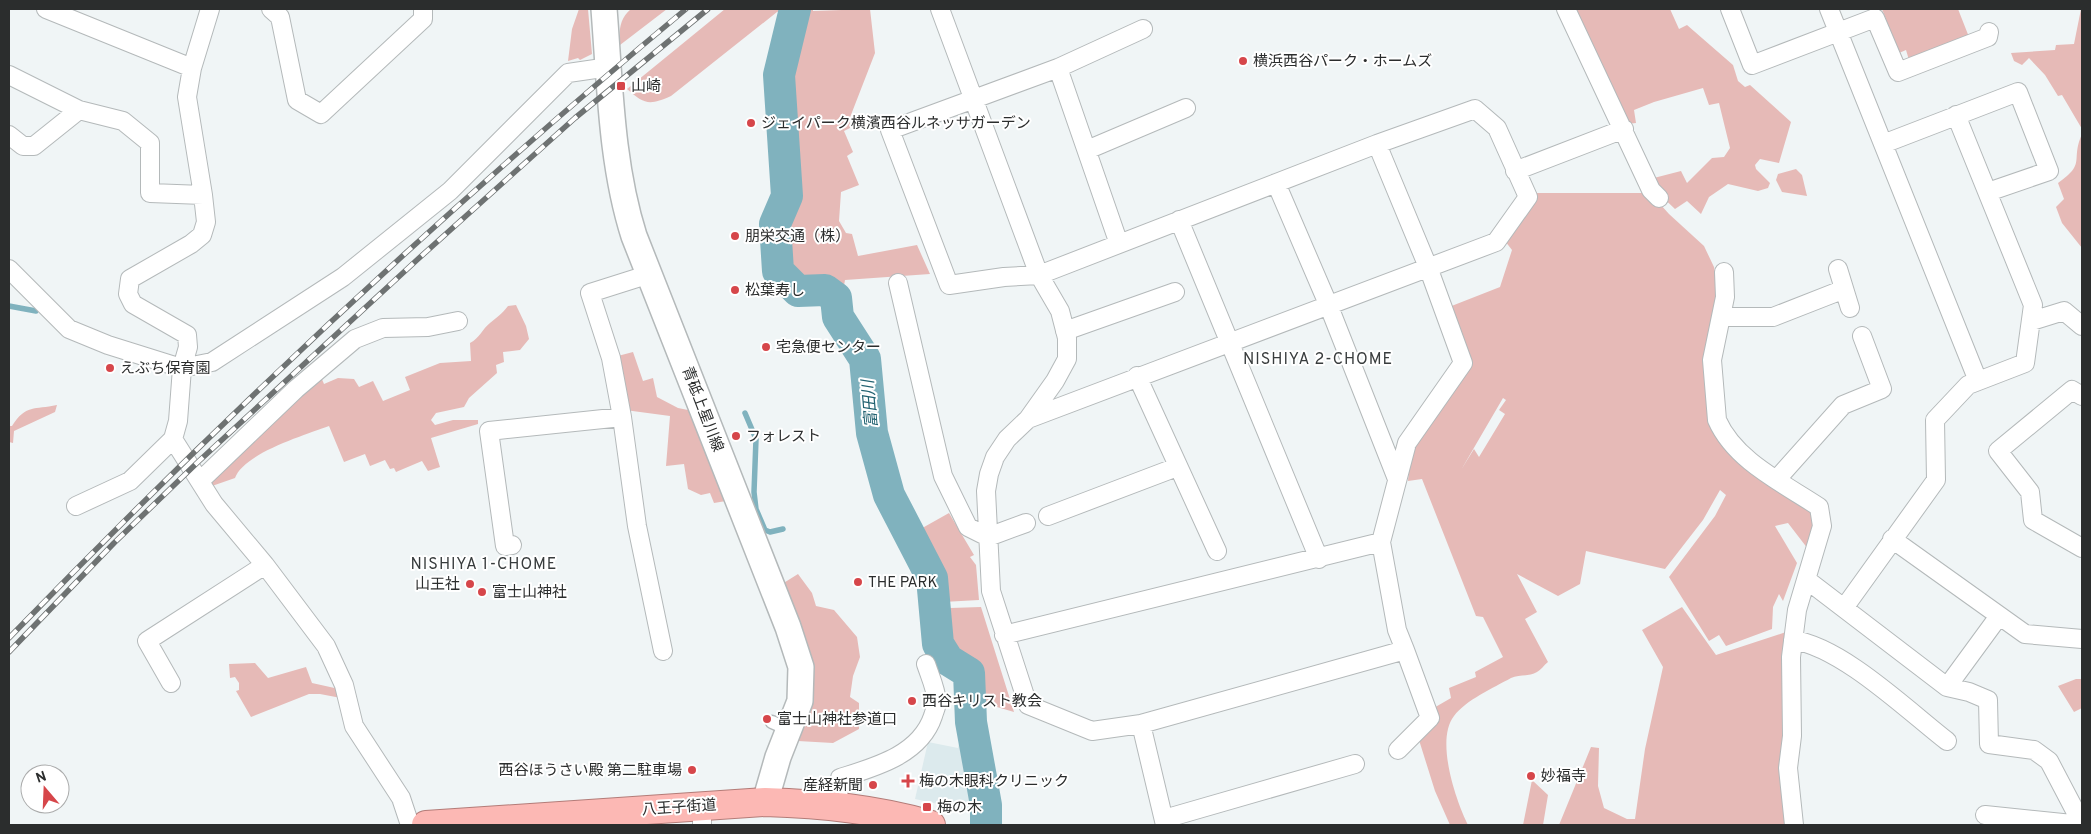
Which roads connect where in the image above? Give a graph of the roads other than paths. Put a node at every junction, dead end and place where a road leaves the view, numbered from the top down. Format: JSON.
{"nodes":[{"id":1,"x":46,"y":9,"type":"edge"},
{"id":2,"x":210,"y":9,"type":"edge"},
{"id":3,"x":423,"y":9,"type":"edge"},
{"id":4,"x":604,"y":9,"type":"edge"},
{"id":5,"x":940,"y":9,"type":"edge"},
{"id":6,"x":1566,"y":9,"type":"edge"},
{"id":7,"x":1730,"y":9,"type":"edge"},
{"id":8,"x":1829,"y":9,"type":"edge"},
{"id":9,"x":280,"y":11,"type":"edge"},
{"id":10,"x":1142,"y":29,"type":"dead end"},
{"id":11,"x":1838,"y":32,"type":"junction"},
{"id":12,"x":1989,"y":32,"type":"dead end"},
{"id":13,"x":609,"y":67,"type":"junction"},
{"id":14,"x":192,"y":68,"type":"junction"},
{"id":15,"x":1058,"y":68,"type":"junction"},
{"id":16,"x":9,"y":75,"type":"edge"},
{"id":17,"x":972,"y":99,"type":"junction"},
{"id":18,"x":1186,"y":108,"type":"dead end"},
{"id":19,"x":79,"y":110,"type":"junction"},
{"id":20,"x":1956,"y":115,"type":"junction"},
{"id":21,"x":1624,"y":129,"type":"junction"},
{"id":22,"x":9,"y":135,"type":"edge"},
{"id":23,"x":1377,"y":144,"type":"junction"},
{"id":24,"x":1883,"y":144,"type":"junction"},
{"id":25,"x":1087,"y":150,"type":"junction"},
{"id":26,"x":1515,"y":171,"type":"junction"},
{"id":27,"x":1276,"y":183,"type":"junction"},
{"id":28,"x":1988,"y":192,"type":"junction"},
{"id":29,"x":203,"y":195,"type":"junction"},
{"id":30,"x":1659,"y":198,"type":"dead end"},
{"id":31,"x":1179,"y":220,"type":"junction"},
{"id":32,"x":1119,"y":244,"type":"junction"},
{"id":33,"x":1428,"y":267,"type":"junction"},
{"id":34,"x":9,"y":269,"type":"edge"},
{"id":35,"x":1838,"y":269,"type":"dead end"},
{"id":36,"x":1724,"y":272,"type":"dead end"},
{"id":37,"x":650,"y":274,"type":"junction"},
{"id":38,"x":1039,"y":275,"type":"junction"},
{"id":39,"x":898,"y":283,"type":"dead end"},
{"id":40,"x":1842,"y":290,"type":"junction"},
{"id":41,"x":1175,"y":292,"type":"dead end"},
{"id":42,"x":1328,"y":304,"type":"junction"},
{"id":43,"x":1850,"y":308,"type":"dead end"},
{"id":44,"x":1721,"y":317,"type":"junction"},
{"id":45,"x":458,"y":321,"type":"dead end"},
{"id":46,"x":2032,"y":321,"type":"junction"},
{"id":47,"x":2082,"y":326,"type":"edge"},
{"id":48,"x":1065,"y":331,"type":"junction"},
{"id":49,"x":1862,"y":336,"type":"dead end"},
{"id":50,"x":1229,"y":342,"type":"junction"},
{"id":51,"x":182,"y":368,"type":"junction"},
{"id":52,"x":1137,"y":376,"type":"junction"},
{"id":53,"x":1978,"y":381,"type":"junction"},
{"id":54,"x":2082,"y":396,"type":"edge"},
{"id":55,"x":622,"y":417,"type":"junction"},
{"id":56,"x":1028,"y":420,"type":"junction"},
{"id":57,"x":173,"y":440,"type":"junction"},
{"id":58,"x":1177,"y":467,"type":"junction"},
{"id":59,"x":1397,"y":479,"type":"junction"},
{"id":60,"x":1777,"y":479,"type":"junction"},
{"id":61,"x":200,"y":482,"type":"junction"},
{"id":62,"x":76,"y":506,"type":"dead end"},
{"id":63,"x":1048,"y":516,"type":"dead end"},
{"id":64,"x":1026,"y":523,"type":"dead end"},
{"id":65,"x":988,"y":538,"type":"junction"},
{"id":66,"x":1892,"y":539,"type":"junction"},
{"id":67,"x":1381,"y":542,"type":"junction"},
{"id":68,"x":518,"y":544,"type":"dead end"},
{"id":69,"x":2082,"y":548,"type":"edge"},
{"id":70,"x":1217,"y":551,"type":"dead end"},
{"id":71,"x":1319,"y":559,"type":"junction"},
{"id":72,"x":265,"y":565,"type":"junction"},
{"id":73,"x":1807,"y":580,"type":"junction"},
{"id":74,"x":1844,"y":608,"type":"junction"},
{"id":75,"x":1999,"y":616,"type":"junction"},
{"id":76,"x":1004,"y":635,"type":"junction"},
{"id":77,"x":2082,"y":639,"type":"edge"},
{"id":78,"x":1793,"y":640,"type":"junction"},
{"id":79,"x":1405,"y":650,"type":"junction"},
{"id":80,"x":663,"y":651,"type":"dead end"},
{"id":81,"x":926,"y":664,"type":"dead end"},
{"id":82,"x":171,"y":683,"type":"dead end"},
{"id":83,"x":1947,"y":687,"type":"junction"},
{"id":84,"x":1141,"y":724,"type":"junction"},
{"id":85,"x":1947,"y":741,"type":"dead end"},
{"id":86,"x":1398,"y":750,"type":"dead end"},
{"id":87,"x":1355,"y":764,"type":"dead end"},
{"id":88,"x":765,"y":802,"type":"junction"},
{"id":89,"x":837,"y":807,"type":"junction"},
{"id":90,"x":702,"y":815,"type":"edge"},
{"id":91,"x":1985,"y":815,"type":"dead end"},
{"id":92,"x":1165,"y":822,"type":"edge"},
{"id":93,"x":493,"y":823,"type":"edge"},
{"id":94,"x":410,"y":825,"type":"edge"},
{"id":95,"x":426,"y":825,"type":"edge"},
{"id":96,"x":931,"y":825,"type":"edge"},
{"id":97,"x":1794,"y":825,"type":"edge"},
{"id":98,"x":2082,"y":825,"type":"edge"}],
"edges":[{"from":1,"to":14,"type":"street"},
{"from":2,"to":14,"type":"street"},
{"from":3,"to":9,"type":"street"},
{"from":4,"to":13,"type":"main road","name":"青砥上星川線"},
{"from":5,"to":17,"type":"street"},
{"from":6,"to":21,"type":"street"},
{"from":7,"to":11,"type":"street"},
{"from":8,"to":11,"type":"street"},
{"from":10,"to":15,"type":"street"},
{"from":11,"to":12,"type":"street"},
{"from":11,"to":24,"type":"street"},
{"from":13,"to":37,"type":"main road","name":"青砥上星川線"},
{"from":13,"to":51,"type":"street"},
{"from":14,"to":29,"type":"street"},
{"from":15,"to":17,"type":"street"},
{"from":15,"to":25,"type":"street"},
{"from":16,"to":19,"type":"street"},
{"from":17,"to":38,"type":"street"},
{"from":17,"to":38,"type":"street"},
{"from":18,"to":25,"type":"street"},
{"from":19,"to":22,"type":"street"},
{"from":19,"to":29,"type":"street"},
{"from":20,"to":24,"type":"street"},
{"from":20,"to":28,"type":"street"},
{"from":20,"to":28,"type":"street"},
{"from":21,"to":26,"type":"street"},
{"from":21,"to":30,"type":"street"},
{"from":23,"to":26,"type":"street"},
{"from":23,"to":27,"type":"street"},
{"from":23,"to":33,"type":"street"},
{"from":24,"to":53,"type":"street"},
{"from":25,"to":32,"type":"street"},
{"from":26,"to":33,"type":"street"},
{"from":27,"to":31,"type":"street"},
{"from":27,"to":42,"type":"street"},
{"from":28,"to":46,"type":"street"},
{"from":29,"to":51,"type":"street"},
{"from":31,"to":32,"type":"street"},
{"from":31,"to":50,"type":"street"},
{"from":32,"to":38,"type":"street"},
{"from":33,"to":42,"type":"street"},
{"from":33,"to":59,"type":"street"},
{"from":34,"to":51,"type":"street"},
{"from":35,"to":40,"type":"street"},
{"from":36,"to":44,"type":"street"},
{"from":37,"to":55,"type":"street"},
{"from":37,"to":88,"type":"main road","name":"青砥上星川線"},
{"from":38,"to":48,"type":"street"},
{"from":39,"to":65,"type":"street"},
{"from":40,"to":43,"type":"street"},
{"from":40,"to":44,"type":"street"},
{"from":41,"to":48,"type":"street"},
{"from":42,"to":50,"type":"street"},
{"from":42,"to":59,"type":"street"},
{"from":44,"to":60,"type":"street"},
{"from":45,"to":61,"type":"street"},
{"from":46,"to":47,"type":"street"},
{"from":46,"to":53,"type":"street"},
{"from":48,"to":56,"type":"street"},
{"from":49,"to":60,"type":"street"},
{"from":50,"to":52,"type":"street"},
{"from":50,"to":71,"type":"street"},
{"from":51,"to":57,"type":"street"},
{"from":52,"to":56,"type":"street"},
{"from":52,"to":58,"type":"street"},
{"from":53,"to":66,"type":"street"},
{"from":54,"to":69,"type":"street"},
{"from":55,"to":68,"type":"street"},
{"from":55,"to":80,"type":"street"},
{"from":56,"to":65,"type":"street"},
{"from":57,"to":61,"type":"street"},
{"from":57,"to":62,"type":"street"},
{"from":58,"to":63,"type":"street"},
{"from":58,"to":70,"type":"street"},
{"from":59,"to":67,"type":"street"},
{"from":60,"to":73,"type":"street"},
{"from":61,"to":72,"type":"street"},
{"from":64,"to":65,"type":"street"},
{"from":65,"to":76,"type":"street"},
{"from":66,"to":74,"type":"street"},
{"from":66,"to":75,"type":"street"},
{"from":67,"to":71,"type":"street"},
{"from":67,"to":79,"type":"street"},
{"from":71,"to":76,"type":"street"},
{"from":72,"to":82,"type":"street"},
{"from":72,"to":94,"type":"street"},
{"from":73,"to":74,"type":"street"},
{"from":73,"to":78,"type":"street"},
{"from":74,"to":83,"type":"street"},
{"from":75,"to":77,"type":"street"},
{"from":75,"to":83,"type":"street"},
{"from":76,"to":84,"type":"street"},
{"from":78,"to":85,"type":"street"},
{"from":78,"to":97,"type":"street"},
{"from":79,"to":84,"type":"street"},
{"from":79,"to":86,"type":"street"},
{"from":81,"to":89,"type":"street"},
{"from":83,"to":98,"type":"street"},
{"from":84,"to":92,"type":"street"},
{"from":87,"to":92,"type":"street"},
{"from":88,"to":89,"type":"highway","name":"八王子街道"},
{"from":88,"to":90,"type":"highway","name":"八王子街道"},
{"from":89,"to":96,"type":"highway","name":"八王子街道"},
{"from":90,"to":93,"type":"highway","name":"八王子街道"},
{"from":91,"to":98,"type":"street"},
{"from":93,"to":95,"type":"highway","name":"八王子街道"}]}
